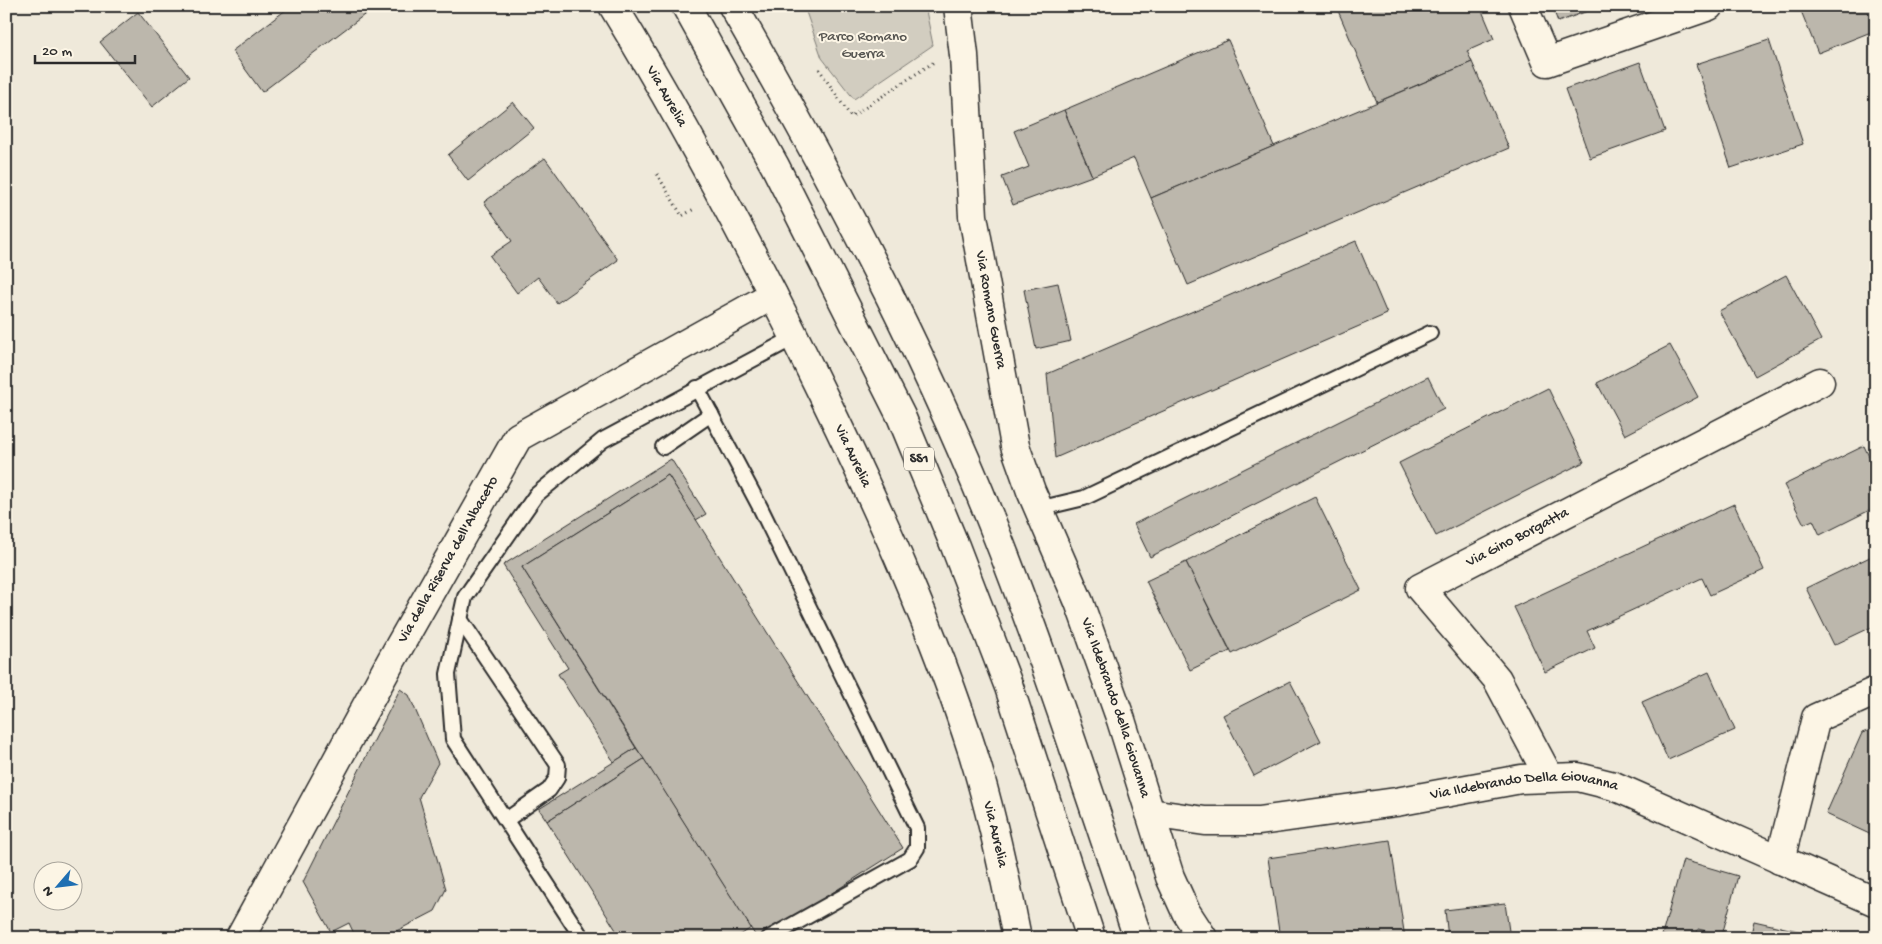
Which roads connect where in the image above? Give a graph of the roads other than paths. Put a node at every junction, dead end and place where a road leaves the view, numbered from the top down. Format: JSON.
{"nodes":[{"id":1,"x":613,"y":6,"type":"edge"},
{"id":2,"x":686,"y":6,"type":"edge"},
{"id":3,"x":732,"y":6,"type":"edge"},
{"id":4,"x":958,"y":6,"type":"edge"},
{"id":5,"x":1523,"y":6,"type":"edge"},
{"id":6,"x":1709,"y":6,"type":"edge"},
{"id":7,"x":773,"y":295,"type":"junction"},
{"id":8,"x":1430,"y":333,"type":"dead end"},
{"id":9,"x":795,"y":337,"type":"junction"},
{"id":10,"x":1820,"y":382,"type":"dead end"},
{"id":11,"x":697,"y":388,"type":"junction"},
{"id":12,"x":711,"y":414,"type":"junction"},
{"id":13,"x":663,"y":447,"type":"dead end"},
{"id":14,"x":1038,"y":509,"type":"junction"},
{"id":15,"x":1079,"y":602,"type":"joint"},
{"id":16,"x":460,"y":619,"type":"junction"},
{"id":17,"x":1876,"y":690,"type":"edge"},
{"id":18,"x":1550,"y":777,"type":"junction"},
{"id":19,"x":1150,"y":813,"type":"junction"},
{"id":20,"x":506,"y":820,"type":"junction"},
{"id":21,"x":1780,"y":860,"type":"junction"},
{"id":22,"x":1876,"y":902,"type":"edge"},
{"id":23,"x":240,"y":938,"type":"edge"},
{"id":24,"x":582,"y":938,"type":"edge"},
{"id":25,"x":769,"y":938,"type":"edge"},
{"id":26,"x":1018,"y":938,"type":"edge"},
{"id":27,"x":1091,"y":938,"type":"edge"},
{"id":28,"x":1138,"y":938,"type":"edge"},
{"id":29,"x":1203,"y":938,"type":"edge"}],
"edges":[{"from":1,"to":7,"type":"main road","name":"Via Aurelia"},
{"from":2,"to":27,"type":"main road","number":"SS1"},
{"from":3,"to":28,"type":"main road"},
{"from":4,"to":14,"type":"main road","name":"Via Romano Guerra"},
{"from":5,"to":6,"type":"main road"},
{"from":7,"to":9,"type":"main road","name":"Via Aurelia"},
{"from":7,"to":23,"type":"main road","name":"Via della Riserva dell'Albaceto"},
{"from":8,"to":14,"type":"lane"},
{"from":9,"to":11,"type":"lane"},
{"from":9,"to":26,"type":"main road","name":"Via Aurelia"},
{"from":10,"to":18,"type":"main road","name":"Via Gino Borgatta"},
{"from":11,"to":12,"type":"lane"},
{"from":11,"to":16,"type":"lane"},
{"from":12,"to":13,"type":"lane"},
{"from":12,"to":25,"type":"lane"},
{"from":14,"to":15,"type":"main road","name":"Via Romano Guerra"},
{"from":15,"to":19,"type":"main road","name":"Via Ildebrando della Giovanna"},
{"from":16,"to":20,"type":"lane"},
{"from":16,"to":20,"type":"lane"},
{"from":17,"to":21,"type":"main road"},
{"from":18,"to":19,"type":"main road","name":"Via Ildebrando Della Giovanna"},
{"from":18,"to":21,"type":"main road","name":"Via Ildebrando Della Giovanna"},
{"from":19,"to":29,"type":"main road"},
{"from":20,"to":24,"type":"lane"},
{"from":21,"to":22,"type":"main road","name":"Via Ildebrando Della Giovanna"}]}
